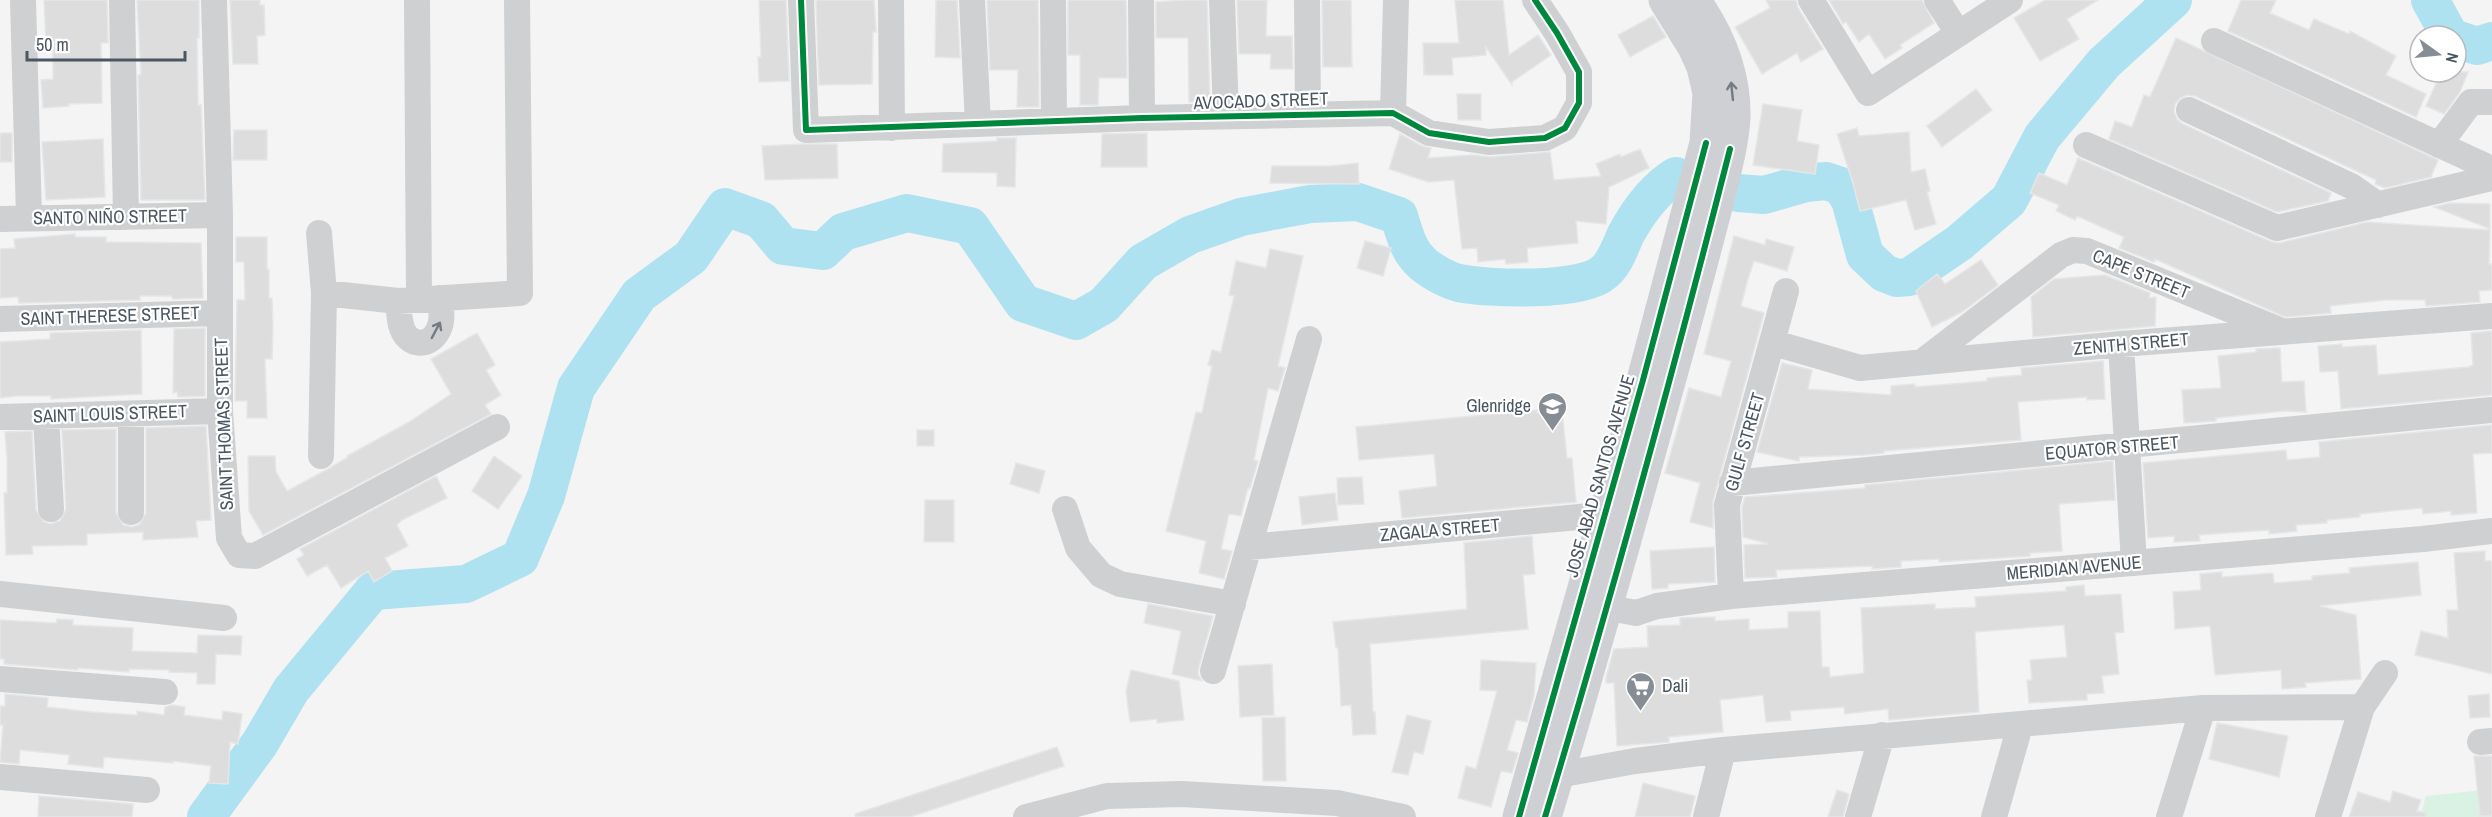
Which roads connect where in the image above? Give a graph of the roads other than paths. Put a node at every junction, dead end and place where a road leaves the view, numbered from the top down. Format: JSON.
{"nodes":[{"id":1,"x":23,"y":0,"type":"edge"},
{"id":2,"x":122,"y":0,"type":"edge"},
{"id":3,"x":214,"y":0,"type":"edge"},
{"id":4,"x":417,"y":0,"type":"edge"},
{"id":5,"x":517,"y":0,"type":"edge"},
{"id":6,"x":801,"y":0,"type":"edge"},
{"id":7,"x":891,"y":0,"type":"edge"},
{"id":8,"x":972,"y":0,"type":"edge"},
{"id":9,"x":1053,"y":0,"type":"edge"},
{"id":10,"x":1141,"y":0,"type":"edge"},
{"id":11,"x":1222,"y":0,"type":"edge"},
{"id":12,"x":1307,"y":0,"type":"edge"},
{"id":13,"x":1396,"y":0,"type":"edge"},
{"id":14,"x":1535,"y":0,"type":"edge"},
{"id":15,"x":1665,"y":0,"type":"edge"},
{"id":16,"x":1694,"y":0,"type":"edge"},
{"id":17,"x":1810,"y":0,"type":"edge"},
{"id":18,"x":1937,"y":0,"type":"edge"},
{"id":19,"x":2010,"y":0,"type":"edge"},
{"id":20,"x":1958,"y":33,"type":"junction"},
{"id":21,"x":2214,"y":41,"type":"dead end"},
{"id":22,"x":2492,"y":102,"type":"edge"},
{"id":23,"x":2189,"y":110,"type":"dead end"},
{"id":24,"x":1308,"y":113,"type":"junction"},
{"id":25,"x":1393,"y":113,"type":"junction"},
{"id":26,"x":1226,"y":116,"type":"junction"},
{"id":27,"x":1142,"y":118,"type":"junction"},
{"id":28,"x":1054,"y":121,"type":"junction"},
{"id":29,"x":978,"y":124,"type":"junction"},
{"id":30,"x":892,"y":128,"type":"junction"},
{"id":31,"x":2086,"y":145,"type":"dead end"},
{"id":32,"x":2439,"y":145,"type":"junction"},
{"id":33,"x":1718,"y":146,"type":"junction"},
{"id":34,"x":2492,"y":169,"type":"edge"},
{"id":35,"x":2492,"y":178,"type":"edge"},
{"id":36,"x":2378,"y":205,"type":"junction"},
{"id":37,"x":220,"y":215,"type":"junction"},
{"id":38,"x":29,"y":218,"type":"junction"},
{"id":39,"x":126,"y":218,"type":"junction"},
{"id":40,"x":0,"y":219,"type":"edge"},
{"id":41,"x":319,"y":233,"type":"dead end"},
{"id":42,"x":1786,"y":291,"type":"dead end"},
{"id":43,"x":324,"y":293,"type":"junction"},
{"id":44,"x":419,"y":299,"type":"junction"},
{"id":45,"x":220,"y":313,"type":"junction"},
{"id":46,"x":2492,"y":316,"type":"edge"},
{"id":47,"x":0,"y":319,"type":"edge"},
{"id":48,"x":2283,"y":332,"type":"junction"},
{"id":49,"x":1309,"y":339,"type":"dead end"},
{"id":50,"x":1774,"y":343,"type":"junction"},
{"id":51,"x":2121,"y":344,"type":"junction"},
{"id":52,"x":1922,"y":362,"type":"junction"},
{"id":53,"x":2492,"y":410,"type":"edge"},
{"id":54,"x":220,"y":411,"type":"junction"},
{"id":55,"x":131,"y":414,"type":"junction"},
{"id":56,"x":46,"y":416,"type":"junction"},
{"id":57,"x":0,"y":417,"type":"edge"},
{"id":58,"x":497,"y":427,"type":"dead end"},
{"id":59,"x":2126,"y":446,"type":"junction"},
{"id":60,"x":321,"y":456,"type":"dead end"},
{"id":61,"x":1732,"y":483,"type":"junction"},
{"id":62,"x":51,"y":509,"type":"dead end"},
{"id":63,"x":1065,"y":509,"type":"dead end"},
{"id":64,"x":131,"y":512,"type":"dead end"},
{"id":65,"x":1616,"y":522,"type":"junction"},
{"id":66,"x":2492,"y":531,"type":"edge"},
{"id":67,"x":1249,"y":547,"type":"junction"},
{"id":68,"x":2134,"y":563,"type":"junction"},
{"id":69,"x":0,"y":594,"type":"edge"},
{"id":70,"x":1731,"y":596,"type":"junction"},
{"id":71,"x":1595,"y":599,"type":"junction"},
{"id":72,"x":1233,"y":604,"type":"junction"},
{"id":73,"x":224,"y":618,"type":"dead end"},
{"id":74,"x":1213,"y":671,"type":"dead end"},
{"id":75,"x":2385,"y":673,"type":"dead end"},
{"id":76,"x":0,"y":679,"type":"edge"},
{"id":77,"x":165,"y":692,"type":"dead end"},
{"id":78,"x":2362,"y":707,"type":"junction"},
{"id":79,"x":2203,"y":708,"type":"junction"},
{"id":80,"x":2020,"y":726,"type":"junction"},
{"id":81,"x":1882,"y":735,"type":"junction"},
{"id":82,"x":1724,"y":750,"type":"junction"},
{"id":83,"x":1545,"y":772,"type":"junction"},
{"id":84,"x":0,"y":777,"type":"edge"},
{"id":85,"x":147,"y":790,"type":"dead end"},
{"id":86,"x":1026,"y":817,"type":"edge"},
{"id":87,"x":1403,"y":817,"type":"edge"},
{"id":88,"x":1519,"y":817,"type":"edge"},
{"id":89,"x":1545,"y":817,"type":"edge"},
{"id":90,"x":1706,"y":817,"type":"edge"},
{"id":91,"x":1858,"y":817,"type":"edge"},
{"id":92,"x":1994,"y":817,"type":"edge"},
{"id":93,"x":2169,"y":817,"type":"edge"},
{"id":94,"x":2328,"y":817,"type":"edge"}],
"edges":[{"from":1,"to":38,"type":"street"},
{"from":2,"to":39,"type":"street"},
{"from":3,"to":37,"type":"street","name":"SAINT THOMAS STREET"},
{"from":4,"to":44,"type":"street"},
{"from":5,"to":44,"type":"street"},
{"from":6,"to":30,"type":"street","name":"AVOCADO STREET"},
{"from":7,"to":30,"type":"street"},
{"from":8,"to":29,"type":"street"},
{"from":9,"to":28,"type":"street"},
{"from":10,"to":27,"type":"street"},
{"from":11,"to":26,"type":"street"},
{"from":12,"to":24,"type":"street"},
{"from":13,"to":25,"type":"street"},
{"from":14,"to":25,"type":"street","name":"AVOCADO STREET"},
{"from":15,"to":33,"type":"main road","name":"JOSE ABAD SANTOS AVENUE"},
{"from":33,"to":16,"type":"main road","name":"JOSE ABAD SANTOS AVENUE","one_way":true},
{"from":17,"to":20,"type":"street"},
{"from":18,"to":20,"type":"street"},
{"from":19,"to":20,"type":"street"},
{"from":21,"to":32,"type":"street"},
{"from":22,"to":32,"type":"street"},
{"from":23,"to":36,"type":"street"},
{"from":24,"to":25,"type":"street","name":"AVOCADO STREET"},
{"from":24,"to":26,"type":"street","name":"AVOCADO STREET"},
{"from":26,"to":27,"type":"street","name":"AVOCADO STREET"},
{"from":27,"to":28,"type":"street","name":"AVOCADO STREET"},
{"from":28,"to":29,"type":"street","name":"AVOCADO STREET"},
{"from":29,"to":30,"type":"street","name":"AVOCADO STREET"},
{"from":31,"to":36,"type":"street"},
{"from":32,"to":34,"type":"street"},
{"from":33,"to":65,"type":"main road","name":"JOSE ABAD SANTOS AVENUE"},
{"from":35,"to":36,"type":"street"},
{"from":37,"to":39,"type":"street","name":"SANTO NIÑO STREET"},
{"from":37,"to":45,"type":"street","name":"SAINT THOMAS STREET"},
{"from":38,"to":39,"type":"street","name":"SANTO NIÑO STREET"},
{"from":38,"to":40,"type":"street","name":"SANTO NIÑO STREET"},
{"from":41,"to":43,"type":"street"},
{"from":42,"to":50,"type":"street","name":"GULF STREET"},
{"from":43,"to":44,"type":"street"},
{"from":43,"to":60,"type":"street"},
{"from":45,"to":47,"type":"street","name":"SAINT THERESE STREET"},
{"from":45,"to":54,"type":"street","name":"SAINT THOMAS STREET"},
{"from":46,"to":48,"type":"street","name":"ZENITH STREET"},
{"from":48,"to":51,"type":"street","name":"ZENITH STREET"},
{"from":48,"to":52,"type":"street","name":"CAPE STREET"},
{"from":49,"to":67,"type":"street"},
{"from":50,"to":52,"type":"street","name":"ZENITH STREET"},
{"from":50,"to":61,"type":"street","name":"GULF STREET"},
{"from":51,"to":52,"type":"street","name":"ZENITH STREET"},
{"from":51,"to":59,"type":"street"},
{"from":53,"to":59,"type":"street","name":"EQUATOR STREET"},
{"from":54,"to":55,"type":"street","name":"SAINT LOUIS STREET"},
{"from":54,"to":58,"type":"street","name":"SAINT THOMAS STREET"},
{"from":55,"to":56,"type":"street","name":"SAINT LOUIS STREET"},
{"from":55,"to":64,"type":"street"},
{"from":56,"to":57,"type":"street","name":"SAINT LOUIS STREET"},
{"from":56,"to":62,"type":"street"},
{"from":59,"to":61,"type":"street","name":"EQUATOR STREET"},
{"from":59,"to":68,"type":"street"},
{"from":61,"to":70,"type":"street","name":"GULF STREET"},
{"from":63,"to":72,"type":"street"},
{"from":65,"to":67,"type":"street","name":"ZAGALA STREET"},
{"from":65,"to":71,"type":"main road","name":"JOSE ABAD SANTOS AVENUE"},
{"from":66,"to":68,"type":"street","name":"MERIDIAN AVENUE"},
{"from":67,"to":72,"type":"street"},
{"from":68,"to":70,"type":"street","name":"MERIDIAN AVENUE"},
{"from":69,"to":73,"type":"street"},
{"from":70,"to":71,"type":"street","name":"MERIDIAN AVENUE"},
{"from":71,"to":83,"type":"main road","name":"JOSE ABAD SANTOS AVENUE"},
{"from":72,"to":74,"type":"street"},
{"from":75,"to":78,"type":"street"},
{"from":76,"to":77,"type":"street"},
{"from":78,"to":79,"type":"street"},
{"from":78,"to":94,"type":"street"},
{"from":79,"to":80,"type":"street"},
{"from":79,"to":93,"type":"street"},
{"from":80,"to":81,"type":"street"},
{"from":80,"to":92,"type":"street"},
{"from":81,"to":82,"type":"street"},
{"from":81,"to":91,"type":"street"},
{"from":82,"to":83,"type":"street"},
{"from":82,"to":90,"type":"street"},
{"from":83,"to":88,"type":"main road","name":"JOSE ABAD SANTOS AVENUE"},
{"from":83,"to":89,"type":"main road","name":"JOSE ABAD SANTOS AVENUE"},
{"from":84,"to":85,"type":"street"},
{"from":86,"to":87,"type":"street"}]}
